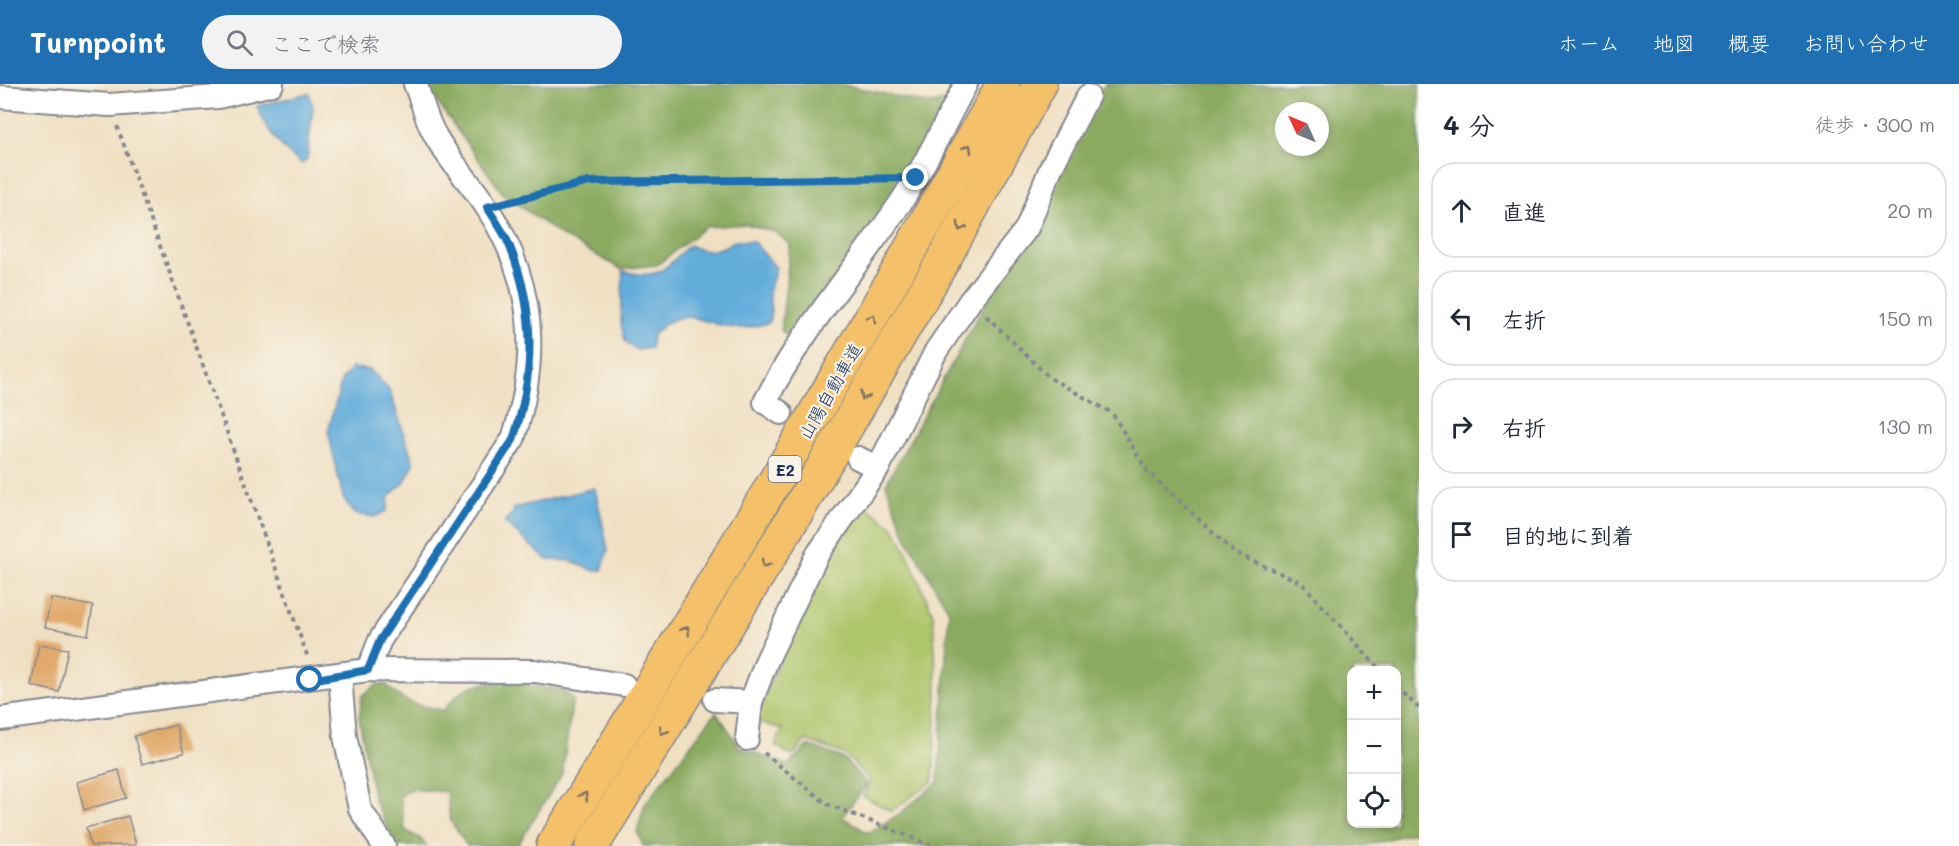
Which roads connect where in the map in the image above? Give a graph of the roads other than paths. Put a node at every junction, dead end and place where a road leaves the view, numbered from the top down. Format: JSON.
{"nodes":[{"id":1,"x":272,"y":84,"type":"edge"},
{"id":2,"x":415,"y":84,"type":"edge"},
{"id":3,"x":966,"y":84,"type":"edge"},
{"id":4,"x":1003,"y":84,"type":"edge"},
{"id":5,"x":1040,"y":84,"type":"edge"},
{"id":6,"x":1088,"y":96,"type":"dead end"},
{"id":7,"x":0,"y":98,"type":"edge"},
{"id":8,"x":782,"y":413,"type":"dead end"},
{"id":9,"x":368,"y":670,"type":"junction"},
{"id":10,"x":340,"y":676,"type":"junction"},
{"id":11,"x":624,"y":685,"type":"dead end"},
{"id":12,"x":715,"y":700,"type":"dead end"},
{"id":13,"x":751,"y":702,"type":"junction"},
{"id":14,"x":0,"y":719,"type":"edge"},
{"id":15,"x":747,"y":739,"type":"road end"},
{"id":16,"x":384,"y":846,"type":"edge"},
{"id":17,"x":553,"y":846,"type":"edge"},
{"id":18,"x":592,"y":846,"type":"edge"}],
"edges":[{"from":1,"to":7,"type":"street"},
{"from":2,"to":9,"type":"street"},
{"from":3,"to":8,"type":"street"},
{"from":17,"to":4,"type":"highway","name":"山陽自動車道","number":"E2","one_way":true},
{"from":5,"to":18,"type":"highway","name":"山陽自動車道","number":"E2","one_way":true},
{"from":6,"to":13,"type":"street"},
{"from":9,"to":10,"type":"street"},
{"from":9,"to":11,"type":"street"},
{"from":10,"to":14,"type":"street"},
{"from":10,"to":16,"type":"street"},
{"from":12,"to":13,"type":"street"},
{"from":13,"to":15,"type":"street"}]}
